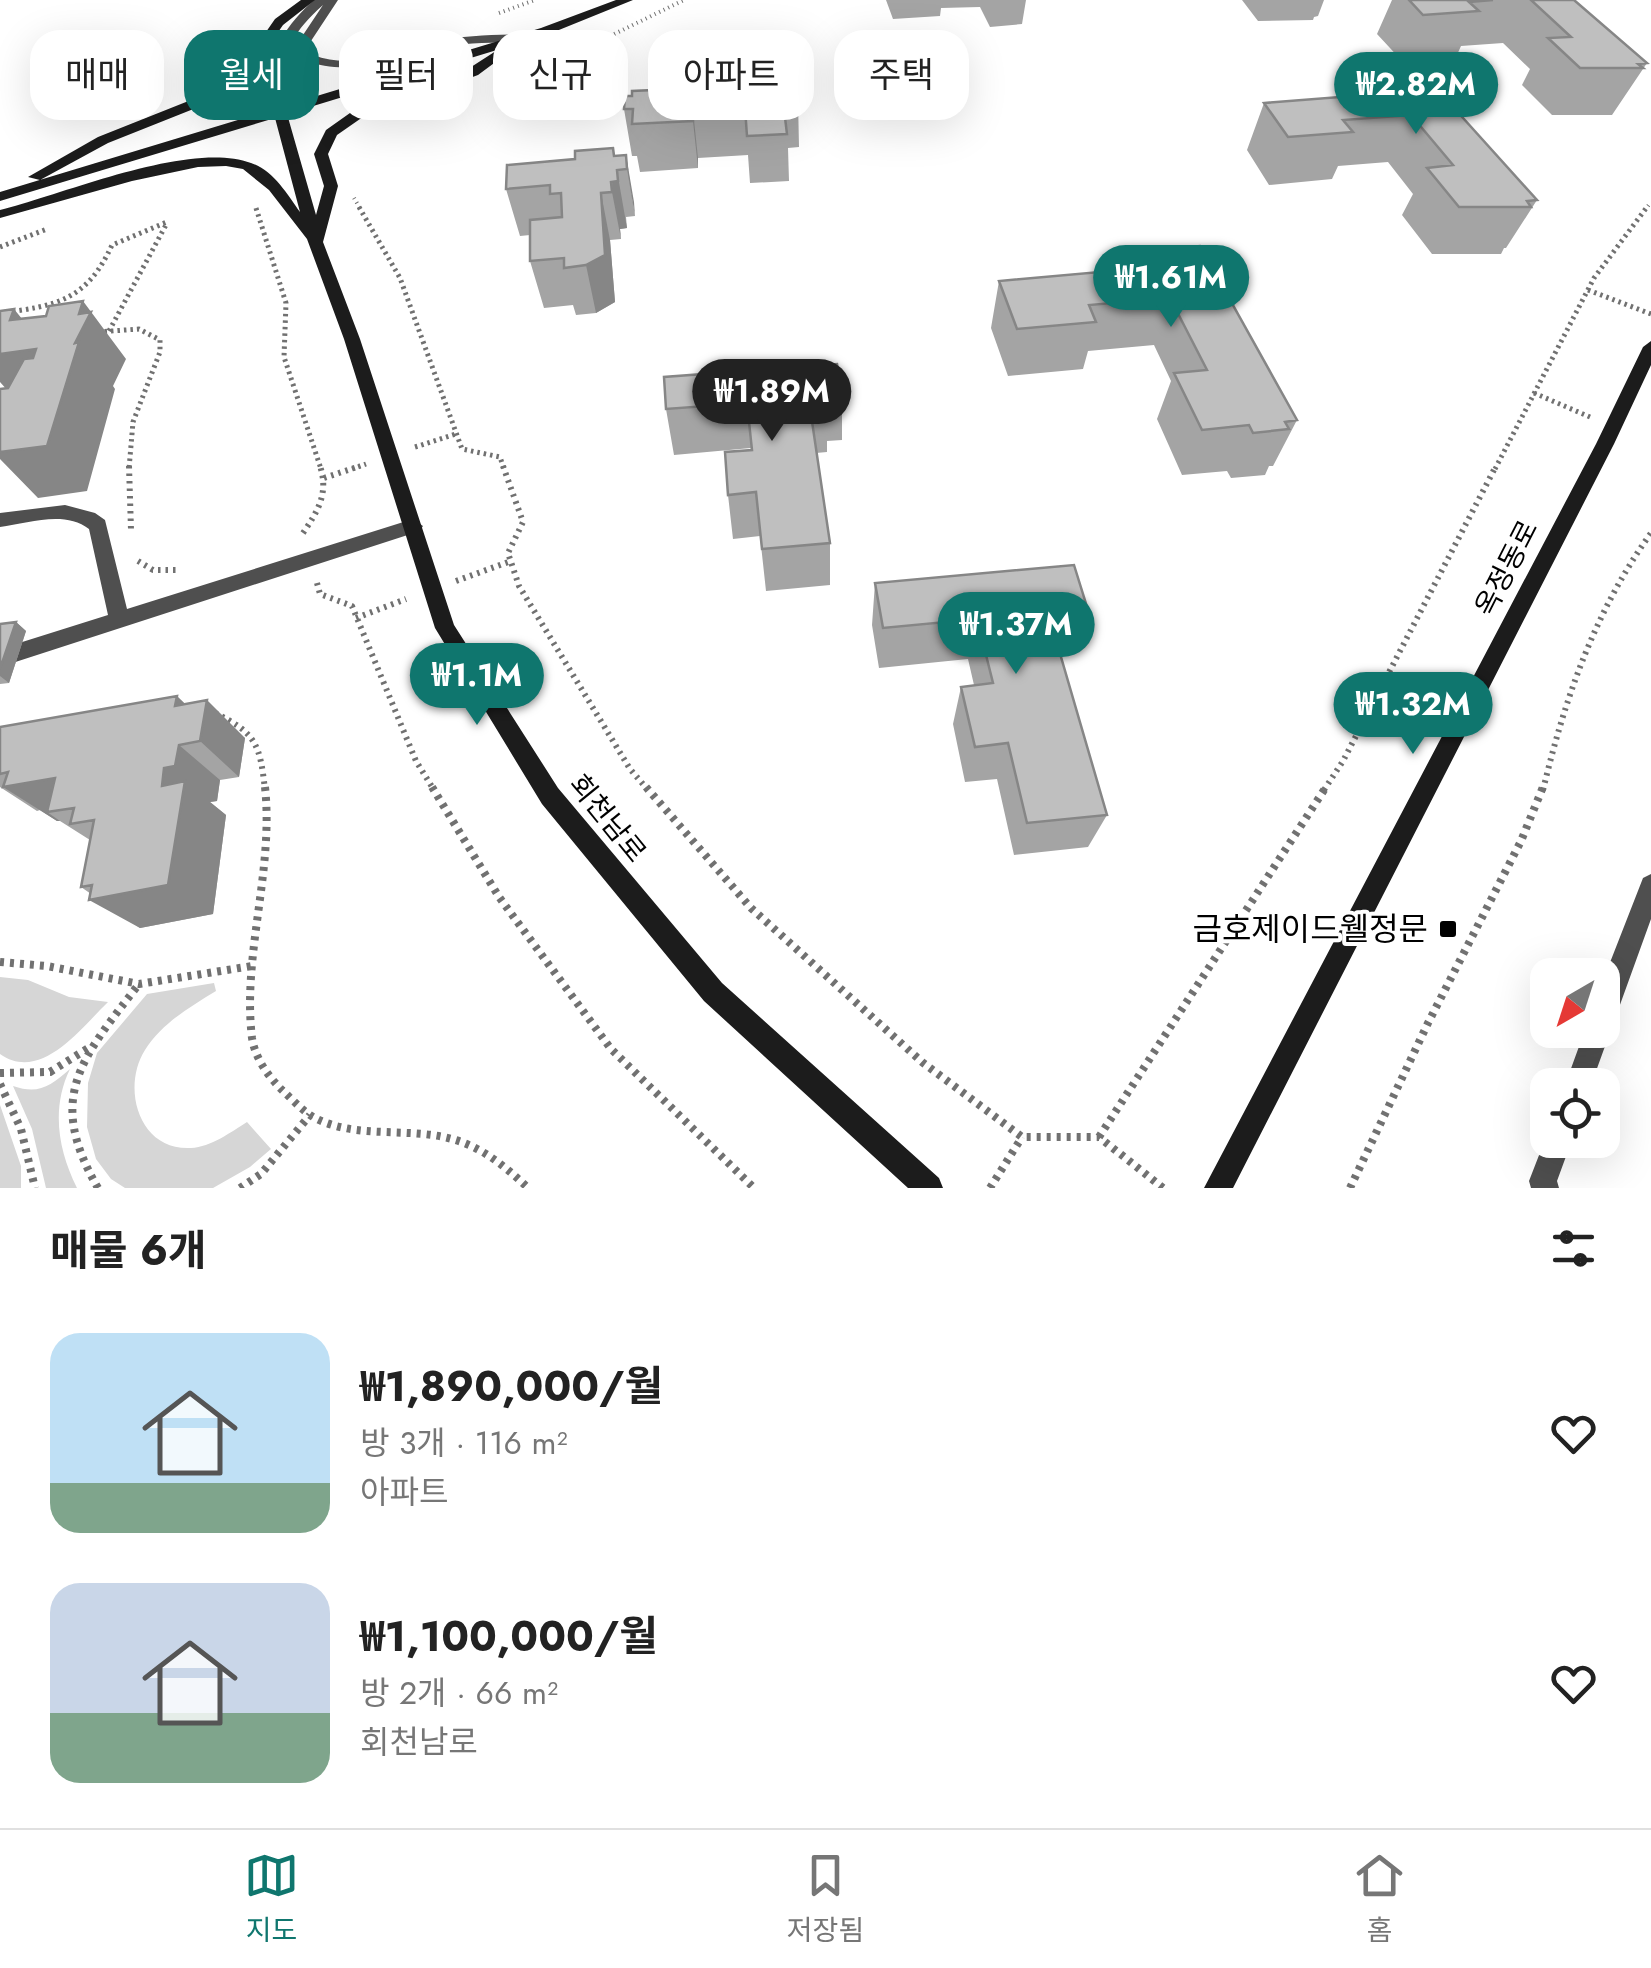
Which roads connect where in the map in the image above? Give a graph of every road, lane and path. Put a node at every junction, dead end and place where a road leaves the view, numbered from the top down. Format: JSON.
{"nodes":[{"id":1,"x":310,"y":0,"type":"edge"},
{"id":2,"x":321,"y":0,"type":"edge"},
{"id":3,"x":332,"y":0,"type":"edge"},
{"id":4,"x":627,"y":0,"type":"edge"},
{"id":5,"x":290,"y":30,"type":"edge"},
{"id":6,"x":545,"y":30,"type":"edge"},
{"id":7,"x":493,"y":40,"type":"edge"},
{"id":8,"x":493,"y":47,"type":"edge"},
{"id":9,"x":493,"y":58,"type":"edge"},
{"id":10,"x":319,"y":101,"type":"edge"},
{"id":11,"x":256,"y":120,"type":"edge"},
{"id":12,"x":282,"y":120,"type":"edge"},
{"id":13,"x":348,"y":186,"type":"dead end"},
{"id":14,"x":254,"y":195,"type":"dead end"},
{"id":15,"x":0,"y":196,"type":"edge"},
{"id":16,"x":1651,"y":202,"type":"edge"},
{"id":17,"x":0,"y":214,"type":"edge"},
{"id":18,"x":316,"y":244,"type":"junction"},
{"id":19,"x":1588,"y":290,"type":"junction"},
{"id":20,"x":0,"y":313,"type":"edge"},
{"id":21,"x":1651,"y":314,"type":"edge"},
{"id":22,"x":110,"y":330,"type":"junction"},
{"id":23,"x":91,"y":332,"type":"edge"},
{"id":24,"x":1651,"y":346,"type":"edge"},
{"id":25,"x":1645,"y":374,"type":"edge"},
{"id":26,"x":0,"y":520,"type":"edge"},
{"id":27,"x":412,"y":526,"type":"junction"},
{"id":28,"x":303,"y":533,"type":"junction"},
{"id":29,"x":1651,"y":534,"type":"edge"},
{"id":30,"x":285,"y":538,"type":"dead end"},
{"id":31,"x":310,"y":559,"type":"junction"},
{"id":32,"x":194,"y":566,"type":"dead end"},
{"id":33,"x":120,"y":620,"type":"junction"},
{"id":34,"x":0,"y":658,"type":"edge"},
{"id":35,"x":197,"y":710,"type":"edge"},
{"id":36,"x":1651,"y":886,"type":"edge"},
{"id":37,"x":1646,"y":917,"type":"edge"},
{"id":38,"x":0,"y":962,"type":"edge"},
{"id":39,"x":252,"y":966,"type":"junction"},
{"id":40,"x":1620,"y":977,"type":"edge"},
{"id":41,"x":138,"y":984,"type":"junction"},
{"id":42,"x":91,"y":1046,"type":"junction"},
{"id":43,"x":0,"y":1074,"type":"edge"},
{"id":44,"x":0,"y":1084,"type":"edge"},
{"id":45,"x":310,"y":1115,"type":"junction"},
{"id":46,"x":1022,"y":1137,"type":"junction"},
{"id":47,"x":1099,"y":1137,"type":"junction"},
{"id":48,"x":1551,"y":1158,"type":"edge"},
{"id":49,"x":35,"y":1188,"type":"edge"},
{"id":50,"x":98,"y":1188,"type":"edge"},
{"id":51,"x":240,"y":1188,"type":"edge"},
{"id":52,"x":528,"y":1188,"type":"edge"},
{"id":53,"x":754,"y":1188,"type":"edge"},
{"id":54,"x":929,"y":1188,"type":"edge"},
{"id":55,"x":990,"y":1188,"type":"edge"},
{"id":56,"x":1163,"y":1188,"type":"edge"},
{"id":57,"x":1218,"y":1188,"type":"edge"},
{"id":58,"x":1350,"y":1188,"type":"edge"},
{"id":59,"x":1544,"y":1188,"type":"edge"}],
"edges":[{"from":1,"to":15,"type":"main road"},
{"from":2,"to":5,"type":"street"},
{"from":3,"to":7,"type":"street"},
{"from":4,"to":6,"type":"main road"},
{"from":8,"to":10,"type":"main road"},
{"from":9,"to":18,"type":"main road"},
{"from":11,"to":15,"type":"main road"},
{"from":12,"to":18,"type":"main road","name":"회천남로"},
{"from":13,"to":46,"type":"path"},
{"from":14,"to":28,"type":"path"},
{"from":16,"to":19,"type":"path"},
{"from":17,"to":18,"type":"main road"},
{"from":18,"to":27,"type":"main road","name":"회천남로"},
{"from":19,"to":21,"type":"path"},
{"from":19,"to":47,"type":"path"},
{"from":20,"to":22,"type":"path"},
{"from":22,"to":23,"type":"path"},
{"from":22,"to":32,"type":"path"},
{"from":24,"to":25,"type":"main road","name":"옥정동로"},
{"from":25,"to":57,"type":"main road","name":"옥정동로"},
{"from":26,"to":33,"type":"street"},
{"from":27,"to":31,"type":"street"},
{"from":27,"to":54,"type":"main road","name":"회천남로"},
{"from":28,"to":30,"type":"path"},
{"from":28,"to":31,"type":"path"},
{"from":29,"to":58,"type":"path"},
{"from":31,"to":33,"type":"street"},
{"from":31,"to":53,"type":"path"},
{"from":33,"to":34,"type":"street"},
{"from":35,"to":39,"type":"path"},
{"from":36,"to":37,"type":"street"},
{"from":37,"to":40,"type":"street"},
{"from":38,"to":41,"type":"path"},
{"from":39,"to":41,"type":"path"},
{"from":39,"to":45,"type":"path"},
{"from":41,"to":42,"type":"path"},
{"from":42,"to":43,"type":"path"},
{"from":42,"to":50,"type":"path"},
{"from":44,"to":49,"type":"path"},
{"from":45,"to":51,"type":"path"},
{"from":45,"to":52,"type":"path"},
{"from":46,"to":47,"type":"path"},
{"from":46,"to":55,"type":"path"},
{"from":47,"to":56,"type":"path"},
{"from":48,"to":59,"type":"street"}]}
